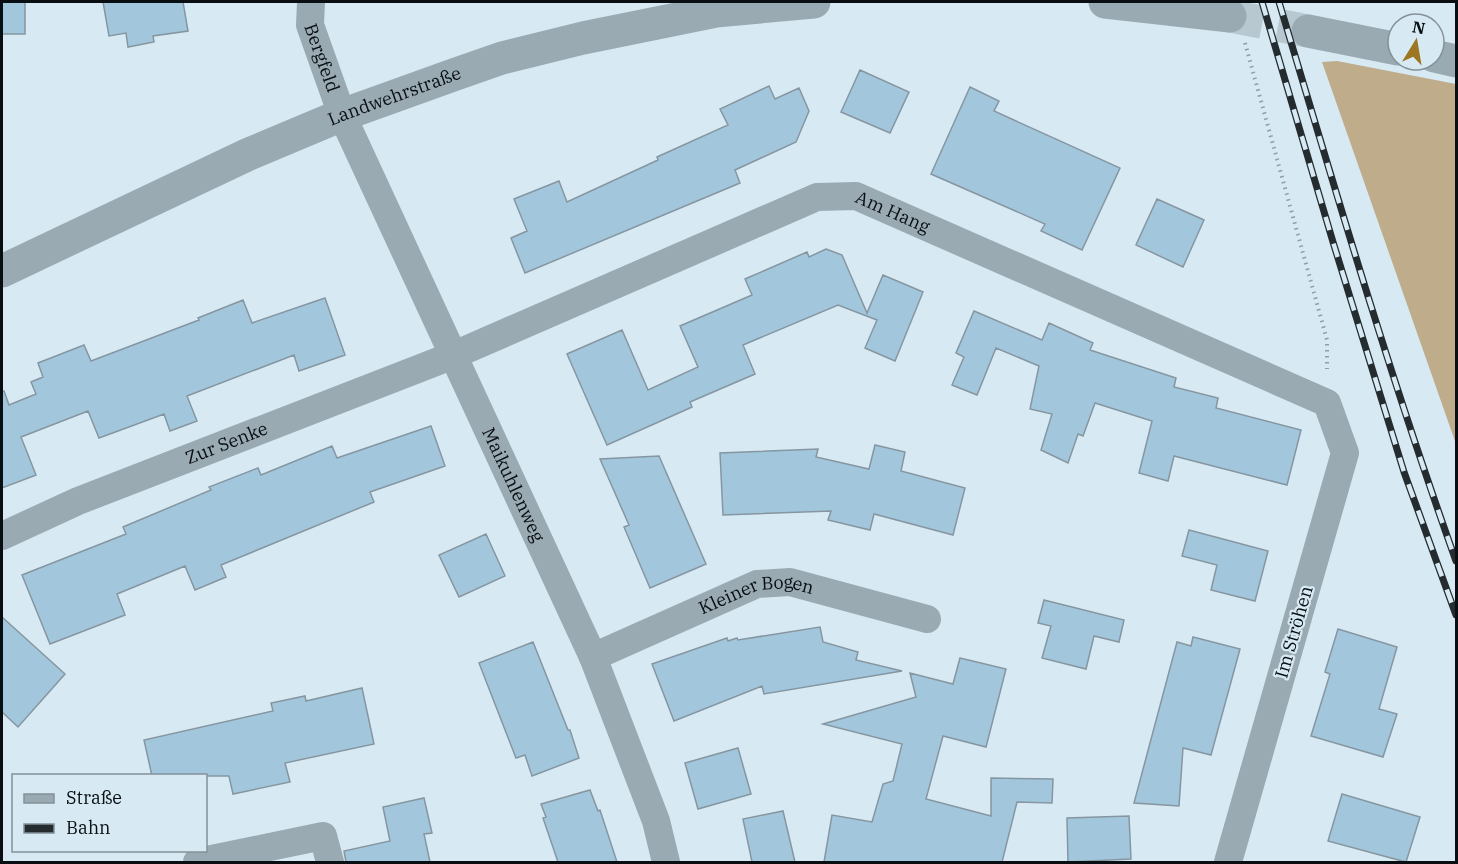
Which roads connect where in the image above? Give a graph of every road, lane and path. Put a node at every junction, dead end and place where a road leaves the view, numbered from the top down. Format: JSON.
{"nodes":[{"id":1,"x":310,"y":2,"type":"edge"},
{"id":2,"x":814,"y":2,"type":"edge"},
{"id":3,"x":1104,"y":2,"type":"edge"},
{"id":4,"x":1230,"y":16,"type":"tunnel mouth"},
{"id":5,"x":1308,"y":31,"type":"tunnel mouth"},
{"id":6,"x":1386,"y":47,"type":"edge"},
{"id":7,"x":1249,"y":58,"type":"dead end"},
{"id":8,"x":342,"y":116,"type":"junction"},
{"id":9,"x":2,"y":271,"type":"edge"},
{"id":10,"x":454,"y":355,"type":"junction"},
{"id":11,"x":1327,"y":403,"type":"junction"},
{"id":12,"x":2,"y":536,"type":"edge"},
{"id":13,"x":927,"y":619,"type":"dead end"},
{"id":14,"x":593,"y":657,"type":"junction"},
{"id":15,"x":197,"y":862,"type":"edge"},
{"id":16,"x":330,"y":862,"type":"edge"},
{"id":17,"x":666,"y":862,"type":"edge"},
{"id":18,"x":1228,"y":862,"type":"edge"}],
"edges":[{"from":1,"to":8,"type":"street","name":"Bergfeld"},
{"from":2,"to":8,"type":"street","name":"Landwehrstraße"},
{"from":3,"to":4,"type":"street"},
{"from":5,"to":6,"type":"street"},
{"from":7,"to":11,"type":"path"},
{"from":8,"to":9,"type":"street","name":"Landwehrstraße"},
{"from":8,"to":10,"type":"street","name":"Maikuhlenweg"},
{"from":10,"to":11,"type":"street","name":"Am Hang"},
{"from":10,"to":12,"type":"street","name":"Zur Senke"},
{"from":10,"to":14,"type":"street","name":"Maikuhlenweg"},
{"from":11,"to":18,"type":"street","name":"Im Ströhen"},
{"from":13,"to":14,"type":"street","name":"Kleiner Bogen"},
{"from":14,"to":17,"type":"street","name":"Maikuhlenweg"},
{"from":15,"to":16,"type":"street"}]}
